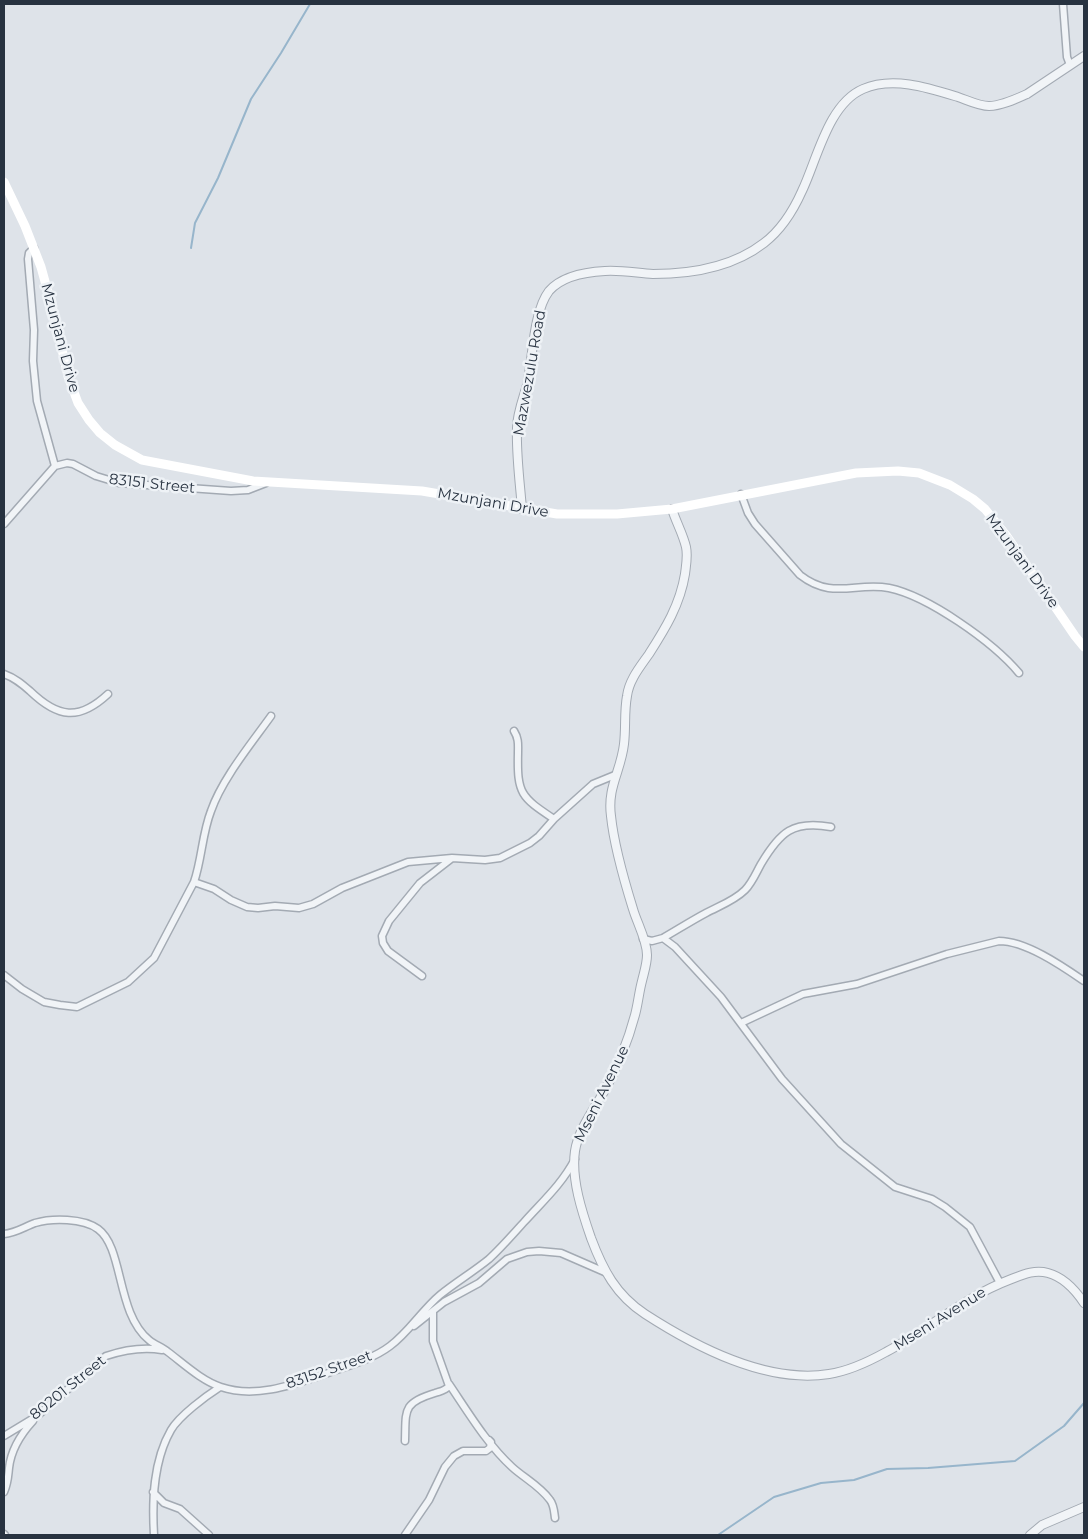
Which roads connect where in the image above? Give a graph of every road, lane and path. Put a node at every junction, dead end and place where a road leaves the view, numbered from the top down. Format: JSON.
{"nodes":[{"id":1,"x":1063,"y":4,"type":"edge"},
{"id":2,"x":1084,"y":56,"type":"edge"},
{"id":3,"x":1070,"y":65,"type":"junction"},
{"id":4,"x":4,"y":182,"type":"edge"},
{"id":5,"x":34,"y":248,"type":"junction"},
{"id":6,"x":55,"y":466,"type":"junction"},
{"id":7,"x":269,"y":482,"type":"junction"},
{"id":8,"x":741,"y":494,"type":"junction"},
{"id":9,"x":522,"y":509,"type":"junction"},
{"id":10,"x":672,"y":509,"type":"junction"},
{"id":11,"x":4,"y":524,"type":"edge"},
{"id":12,"x":1084,"y":647,"type":"edge"},
{"id":13,"x":1019,"y":673,"type":"dead end"},
{"id":14,"x":4,"y":674,"type":"edge"},
{"id":15,"x":108,"y":694,"type":"dead end"},
{"id":16,"x":271,"y":716,"type":"dead end"},
{"id":17,"x":514,"y":731,"type":"dead end"},
{"id":18,"x":615,"y":775,"type":"junction"},
{"id":19,"x":554,"y":819,"type":"junction"},
{"id":20,"x":831,"y":827,"type":"dead end"},
{"id":21,"x":452,"y":858,"type":"junction"},
{"id":22,"x":194,"y":882,"type":"junction"},
{"id":23,"x":663,"y":938,"type":"junction"},
{"id":24,"x":643,"y":939,"type":"junction"},
{"id":25,"x":4,"y":974,"type":"edge"},
{"id":26,"x":422,"y":976,"type":"dead end"},
{"id":27,"x":1084,"y":981,"type":"edge"},
{"id":28,"x":741,"y":1023,"type":"junction"},
{"id":29,"x":575,"y":1159,"type":"junction"},
{"id":30,"x":4,"y":1234,"type":"edge"},
{"id":31,"x":607,"y":1274,"type":"junction"},
{"id":32,"x":1000,"y":1283,"type":"junction"},
{"id":33,"x":1084,"y":1303,"type":"edge"},
{"id":34,"x":433,"y":1312,"type":"junction"},
{"id":35,"x":407,"y":1331,"type":"junction"},
{"id":36,"x":166,"y":1350,"type":"junction"},
{"id":37,"x":449,"y":1384,"type":"junction"},
{"id":38,"x":220,"y":1387,"type":"junction"},
{"id":39,"x":37,"y":1416,"type":"junction"},
{"id":40,"x":4,"y":1436,"type":"edge"},
{"id":41,"x":405,"y":1440,"type":"dead end"},
{"id":42,"x":489,"y":1440,"type":"junction"},
{"id":43,"x":4,"y":1492,"type":"edge"},
{"id":44,"x":153,"y":1492,"type":"junction"},
{"id":45,"x":1084,"y":1507,"type":"edge"},
{"id":46,"x":555,"y":1518,"type":"dead end"},
{"id":47,"x":154,"y":1535,"type":"edge"},
{"id":48,"x":209,"y":1535,"type":"edge"},
{"id":49,"x":405,"y":1535,"type":"edge"},
{"id":50,"x":1030,"y":1535,"type":"edge"}],
"edges":[{"from":1,"to":3,"type":"street"},
{"from":2,"to":3,"type":"street","name":"Mazwezulu Road"},
{"from":3,"to":9,"type":"street","name":"Mazwezulu Road"},
{"from":4,"to":5,"type":"main road","name":"Mzunjani Drive"},
{"from":5,"to":6,"type":"street"},
{"from":5,"to":7,"type":"main road","name":"Mzunjani Drive"},
{"from":6,"to":7,"type":"street","name":"83151 Street"},
{"from":6,"to":11,"type":"street"},
{"from":7,"to":9,"type":"main road","name":"Mzunjani Drive"},
{"from":8,"to":10,"type":"main road","name":"Mzunjani Drive"},
{"from":8,"to":12,"type":"main road","name":"Mzunjani Drive"},
{"from":8,"to":13,"type":"street"},
{"from":9,"to":10,"type":"main road","name":"Mzunjani Drive"},
{"from":10,"to":18,"type":"street","name":"Mseni Avenue"},
{"from":14,"to":15,"type":"street"},
{"from":16,"to":22,"type":"street"},
{"from":17,"to":19,"type":"street"},
{"from":18,"to":19,"type":"street"},
{"from":18,"to":24,"type":"street","name":"Mseni Avenue"},
{"from":19,"to":21,"type":"street"},
{"from":20,"to":23,"type":"street"},
{"from":21,"to":22,"type":"street"},
{"from":21,"to":26,"type":"street"},
{"from":22,"to":25,"type":"street"},
{"from":23,"to":24,"type":"street"},
{"from":23,"to":28,"type":"street"},
{"from":24,"to":29,"type":"street","name":"Mseni Avenue"},
{"from":27,"to":28,"type":"street"},
{"from":28,"to":32,"type":"street"},
{"from":29,"to":31,"type":"street","name":"Mseni Avenue"},
{"from":29,"to":35,"type":"street","name":"83152 Street"},
{"from":30,"to":36,"type":"street"},
{"from":31,"to":32,"type":"street","name":"Mseni Avenue"},
{"from":31,"to":34,"type":"street","name":"83152 Street"},
{"from":32,"to":33,"type":"street","name":"Mseni Avenue"},
{"from":34,"to":35,"type":"street","name":"83152 Street"},
{"from":34,"to":37,"type":"street"},
{"from":35,"to":38,"type":"street","name":"83152 Street"},
{"from":36,"to":38,"type":"street","name":"83152 Street"},
{"from":36,"to":39,"type":"street","name":"80201 Street"},
{"from":37,"to":41,"type":"street"},
{"from":37,"to":42,"type":"street"},
{"from":38,"to":44,"type":"street"},
{"from":39,"to":40,"type":"street","name":"80201 Street"},
{"from":39,"to":43,"type":"street"},
{"from":42,"to":46,"type":"street"},
{"from":42,"to":49,"type":"street"},
{"from":44,"to":47,"type":"street"},
{"from":44,"to":48,"type":"street"},
{"from":45,"to":50,"type":"street"}]}
